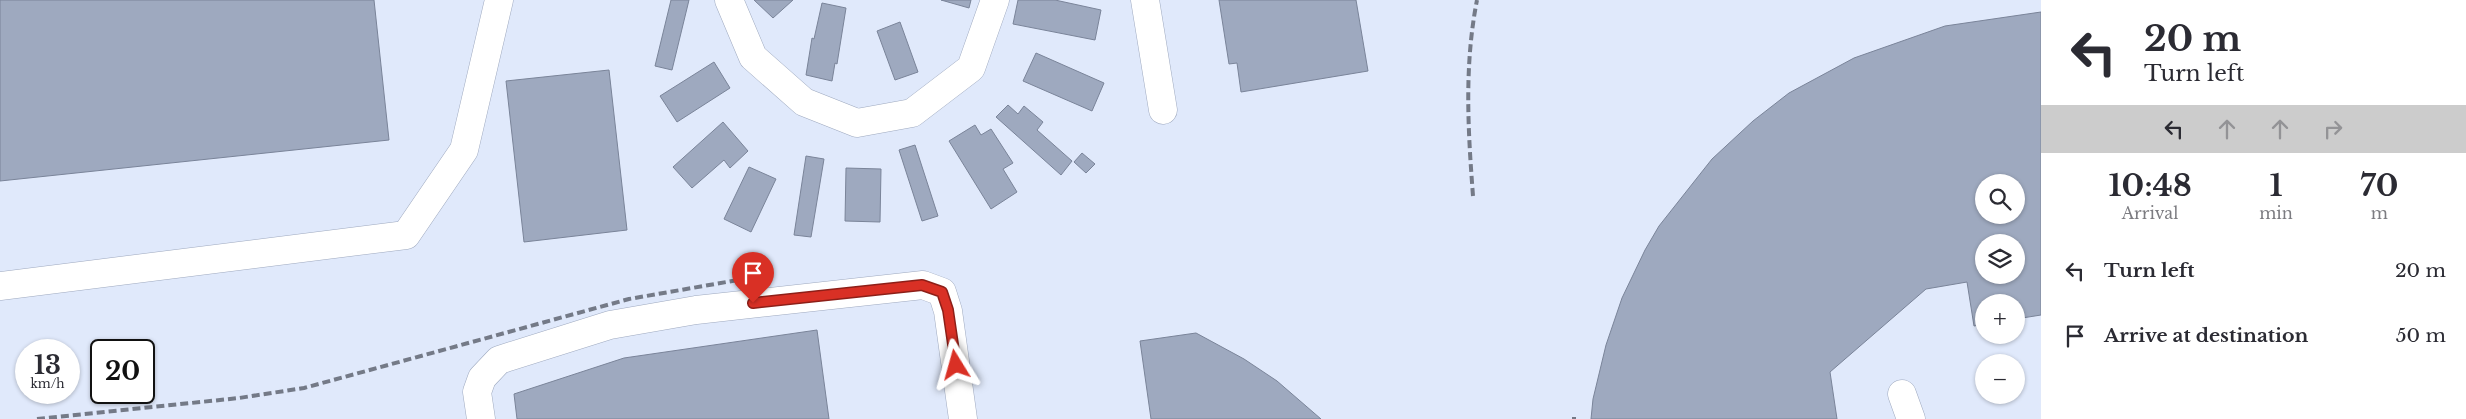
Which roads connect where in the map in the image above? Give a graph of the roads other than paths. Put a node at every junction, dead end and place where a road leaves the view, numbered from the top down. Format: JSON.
{"nodes":[{"id":1,"x":499,"y":0,"type":"edge"},
{"id":2,"x":729,"y":0,"type":"edge"},
{"id":3,"x":995,"y":0,"type":"edge"},
{"id":4,"x":1145,"y":0,"type":"edge"},
{"id":5,"x":1163,"y":110,"type":"dead end"},
{"id":6,"x":0,"y":286,"type":"edge"},
{"id":7,"x":1902,"y":394,"type":"dead end"},
{"id":8,"x":481,"y":419,"type":"edge"},
{"id":9,"x":963,"y":419,"type":"edge"},
{"id":10,"x":1911,"y":419,"type":"edge"}],
"edges":[{"from":1,"to":6,"type":"lane"},
{"from":2,"to":3,"type":"lane"},
{"from":4,"to":5,"type":"lane"},
{"from":7,"to":10,"type":"lane"},
{"from":8,"to":9,"type":"lane"}]}
